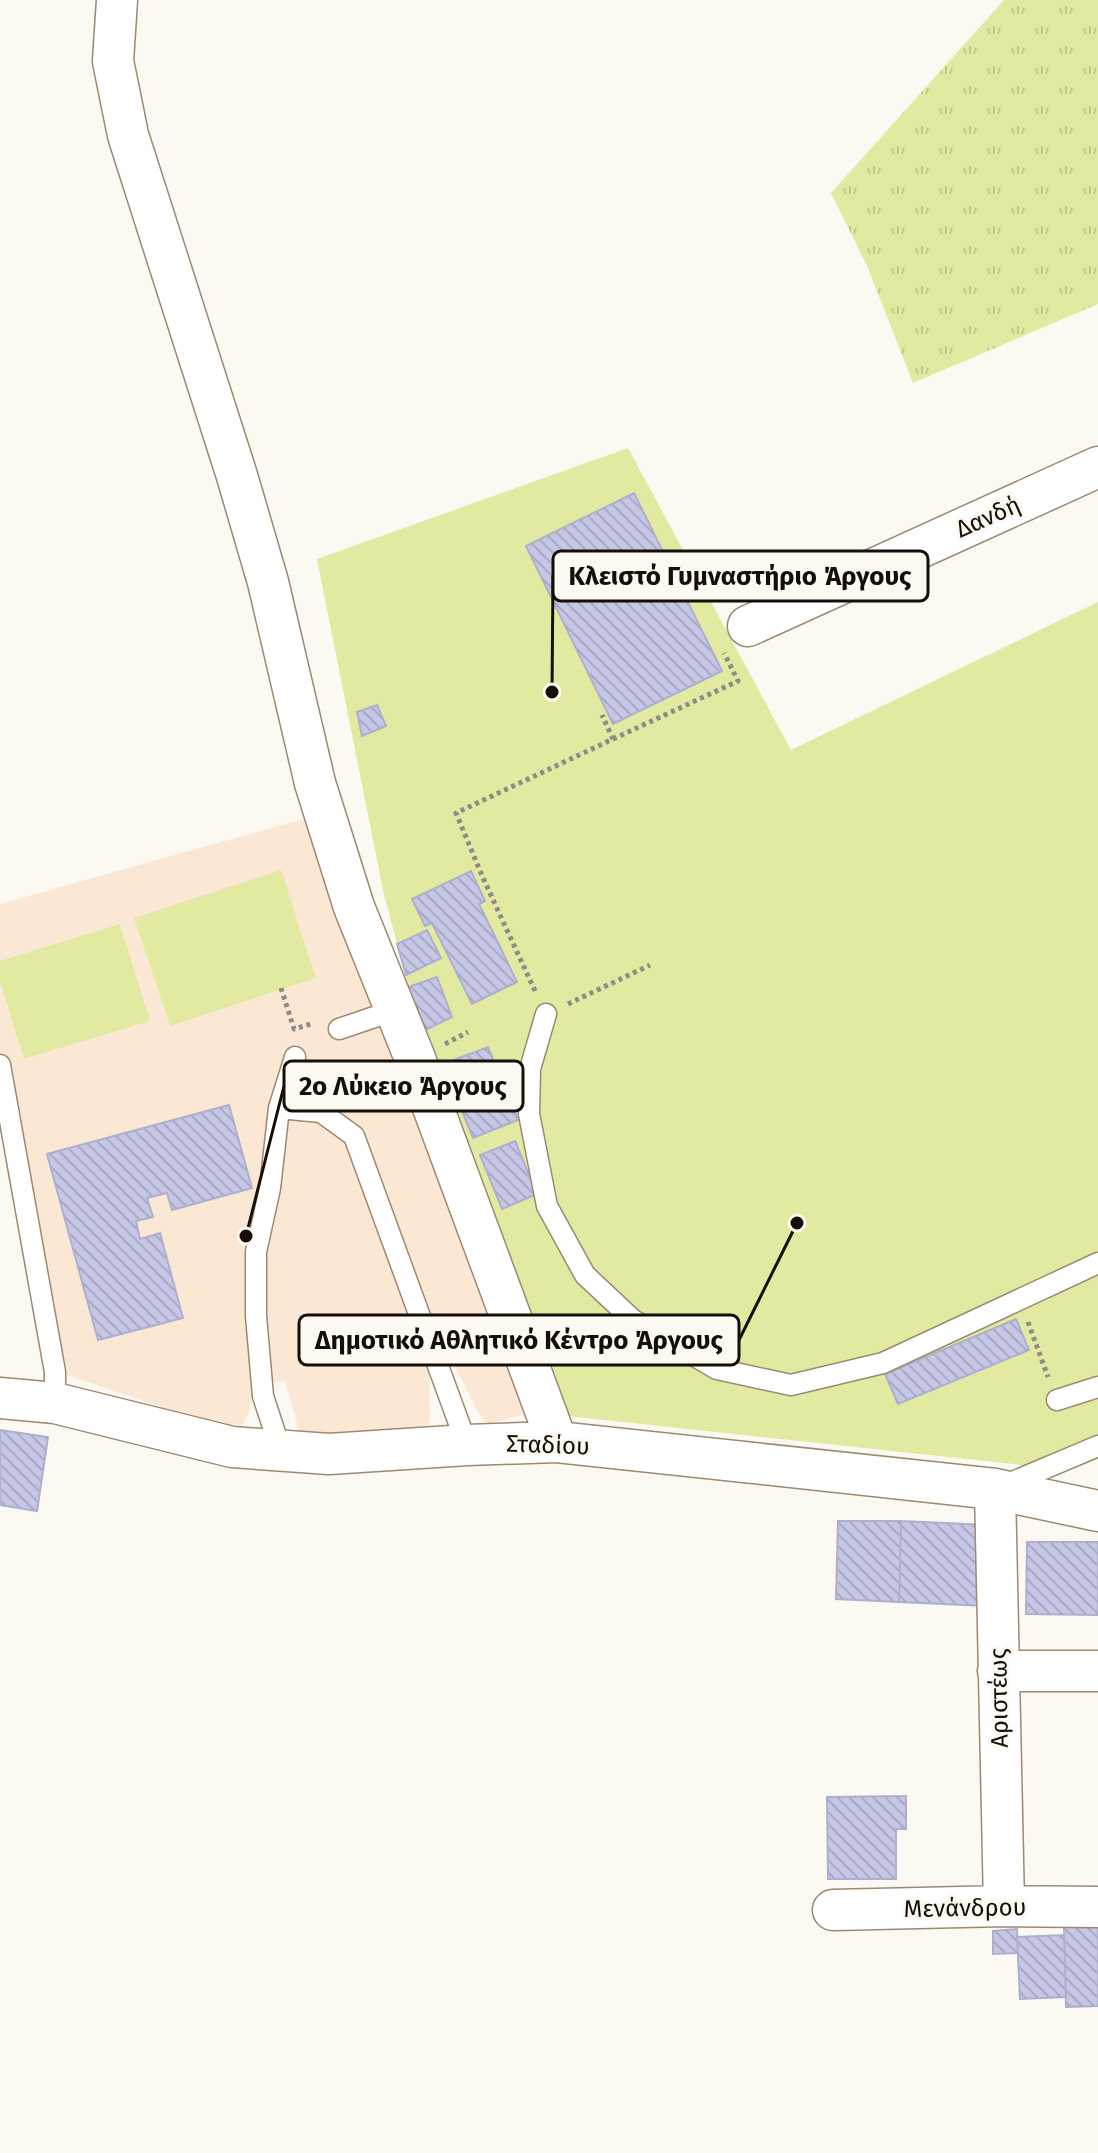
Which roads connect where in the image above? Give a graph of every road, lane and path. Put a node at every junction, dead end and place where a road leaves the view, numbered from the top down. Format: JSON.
{"nodes":[{"id":1,"x":117,"y":0,"type":"edge"},
{"id":2,"x":1098,"y":467,"type":"edge"},
{"id":3,"x":748,"y":626,"type":"joint"},
{"id":4,"x":602,"y":715,"type":"dead end"},
{"id":5,"x":613,"y":739,"type":"junction"},
{"id":6,"x":650,"y":965,"type":"dead end"},
{"id":7,"x":526,"y":973,"type":"dead end"},
{"id":8,"x":281,"y":988,"type":"dead end"},
{"id":9,"x":395,"y":1010,"type":"junction"},
{"id":10,"x":546,"y":1014,"type":"joint"},
{"id":11,"x":331,"y":1025,"type":"joint"},
{"id":12,"x":295,"y":1057,"type":"dead end"},
{"id":13,"x":0,"y":1065,"type":"edge"},
{"id":14,"x":279,"y":1108,"type":"junction"},
{"id":15,"x":1098,"y":1263,"type":"edge"},
{"id":16,"x":1020,"y":1299,"type":"junction"},
{"id":17,"x":1098,"y":1387,"type":"edge"},
{"id":18,"x":0,"y":1398,"type":"edge"},
{"id":19,"x":1057,"y":1400,"type":"joint"},
{"id":20,"x":55,"y":1403,"type":"junction"},
{"id":21,"x":557,"y":1442,"type":"junction"},
{"id":22,"x":467,"y":1445,"type":"junction"},
{"id":23,"x":1098,"y":1446,"type":"edge"},
{"id":24,"x":281,"y":1451,"type":"junction"},
{"id":25,"x":995,"y":1489,"type":"junction"},
{"id":26,"x":1098,"y":1511,"type":"edge"},
{"id":27,"x":998,"y":1671,"type":"junction"},
{"id":28,"x":1098,"y":1671,"type":"edge"},
{"id":29,"x":1004,"y":1906,"type":"junction"},
{"id":30,"x":1098,"y":1907,"type":"edge"},
{"id":31,"x":833,"y":1910,"type":"dead end"}],
"edges":[{"from":1,"to":9,"type":"street"},
{"from":2,"to":3,"type":"street","name":"Δανδή"},
{"from":3,"to":5,"type":"path"},
{"from":4,"to":5,"type":"path"},
{"from":5,"to":7,"type":"path"},
{"from":6,"to":10,"type":"path"},
{"from":8,"to":11,"type":"path"},
{"from":9,"to":11,"type":"lane"},
{"from":9,"to":21,"type":"street"},
{"from":10,"to":16,"type":"lane"},
{"from":12,"to":14,"type":"lane"},
{"from":13,"to":20,"type":"lane"},
{"from":14,"to":22,"type":"lane"},
{"from":14,"to":24,"type":"lane"},
{"from":15,"to":16,"type":"lane"},
{"from":16,"to":19,"type":"path"},
{"from":17,"to":19,"type":"lane"},
{"from":18,"to":20,"type":"street","name":"Σταδίου"},
{"from":20,"to":24,"type":"street","name":"Σταδίου"},
{"from":21,"to":22,"type":"street","name":"Σταδίου"},
{"from":21,"to":25,"type":"street","name":"Σταδίου"},
{"from":22,"to":24,"type":"street","name":"Σταδίου"},
{"from":23,"to":25,"type":"lane"},
{"from":25,"to":26,"type":"street","name":"Σταδίου"},
{"from":25,"to":27,"type":"street","name":"Αριστέως"},
{"from":27,"to":28,"type":"street"},
{"from":27,"to":29,"type":"street","name":"Αριστέως"},
{"from":29,"to":30,"type":"street","name":"Μενάνδρου"},
{"from":29,"to":31,"type":"street","name":"Μενάνδρου"}]}
